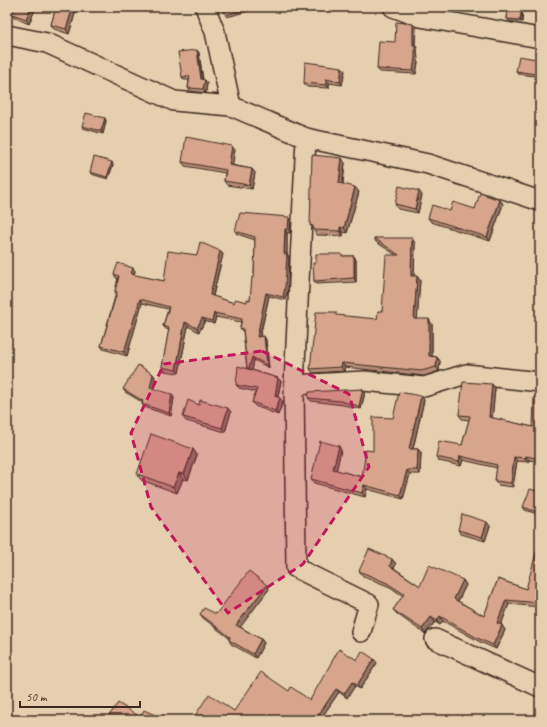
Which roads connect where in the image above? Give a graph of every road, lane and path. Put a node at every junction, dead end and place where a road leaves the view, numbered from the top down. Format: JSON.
{"nodes":[{"id":1,"x":205,"y":7,"type":"edge"},
{"id":2,"x":393,"y":7,"type":"edge"},
{"id":3,"x":7,"y":35,"type":"edge"},
{"id":4,"x":540,"y":38,"type":"edge"},
{"id":5,"x":230,"y":106,"type":"junction"},
{"id":6,"x":306,"y":138,"type":"junction"},
{"id":7,"x":540,"y":201,"type":"edge"},
{"id":8,"x":540,"y":382,"type":"edge"},
{"id":9,"x":294,"y":385,"type":"junction"},
{"id":10,"x":361,"y":632,"type":"dead end"},
{"id":11,"x":435,"y":639,"type":"dead end"},
{"id":12,"x":540,"y":687,"type":"edge"}],
"edges":[{"from":1,"to":5,"type":"street"},
{"from":2,"to":4,"type":"street"},
{"from":3,"to":5,"type":"street"},
{"from":5,"to":6,"type":"street"},
{"from":6,"to":7,"type":"street"},
{"from":6,"to":9,"type":"street"},
{"from":8,"to":9,"type":"street"},
{"from":9,"to":10,"type":"street"},
{"from":11,"to":12,"type":"street"}]}
